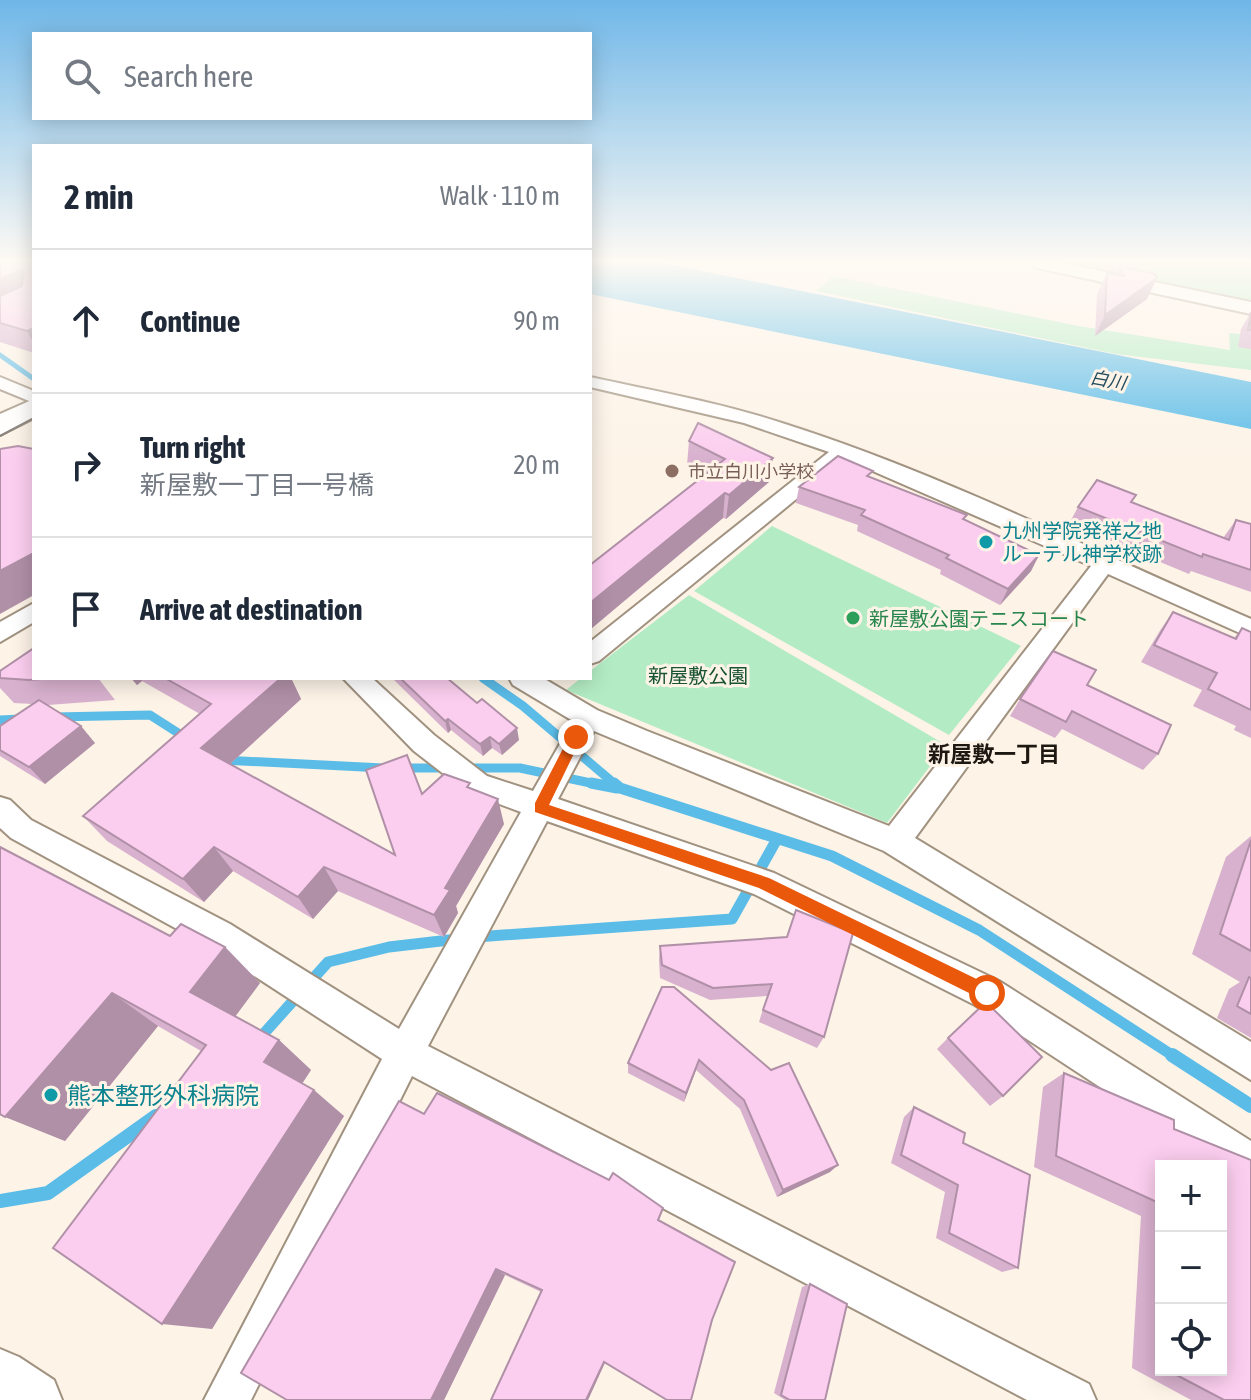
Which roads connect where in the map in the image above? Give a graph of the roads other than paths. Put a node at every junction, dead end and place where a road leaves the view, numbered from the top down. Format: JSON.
{"nodes":[{"id":1,"x":0,"y":382,"type":"edge"},
{"id":2,"x":592,"y":382,"type":"edge"},
{"id":3,"x":32,"y":397,"type":"edge"},
{"id":4,"x":32,"y":408,"type":"edge"},
{"id":5,"x":0,"y":426,"type":"edge"},
{"id":6,"x":32,"y":435,"type":"edge"},
{"id":7,"x":0,"y":449,"type":"edge"},
{"id":8,"x":841,"y":452,"type":"junction"},
{"id":9,"x":1104,"y":564,"type":"junction"},
{"id":10,"x":32,"y":612,"type":"edge"},
{"id":11,"x":1251,"y":629,"type":"edge"},
{"id":12,"x":0,"y":633,"type":"edge"},
{"id":13,"x":592,"y":653,"type":"edge"},
{"id":14,"x":358,"y":680,"type":"edge"},
{"id":15,"x":541,"y":682,"type":"edge"},
{"id":16,"x":582,"y":727,"type":"junction"},
{"id":17,"x":544,"y":800,"type":"junction"},
{"id":18,"x":0,"y":809,"type":"edge"},
{"id":19,"x":895,"y":842,"type":"junction"},
{"id":20,"x":405,"y":1053,"type":"junction"},
{"id":21,"x":1251,"y":1062,"type":"edge"},
{"id":22,"x":1251,"y":1163,"type":"edge"},
{"id":23,"x":0,"y":1376,"type":"edge"},
{"id":24,"x":34,"y":1400,"type":"edge"},
{"id":25,"x":227,"y":1400,"type":"edge"},
{"id":26,"x":1073,"y":1400,"type":"edge"}],
"edges":[{"from":1,"to":3,"type":"street"},
{"from":2,"to":8,"type":"street"},
{"from":4,"to":5,"type":"main road"},
{"from":6,"to":7,"type":"main road"},
{"from":8,"to":9,"type":"street"},
{"from":8,"to":13,"type":"street"},
{"from":9,"to":11,"type":"street"},
{"from":9,"to":19,"type":"street"},
{"from":10,"to":12,"type":"street"},
{"from":14,"to":17,"type":"street"},
{"from":15,"to":16,"type":"street"},
{"from":16,"to":17,"type":"street"},
{"from":16,"to":19,"type":"street"},
{"from":17,"to":20,"type":"street"},
{"from":17,"to":22,"type":"street"},
{"from":18,"to":20,"type":"street"},
{"from":19,"to":21,"type":"street"},
{"from":20,"to":25,"type":"street"},
{"from":20,"to":26,"type":"street"},
{"from":23,"to":24,"type":"street"}]}
